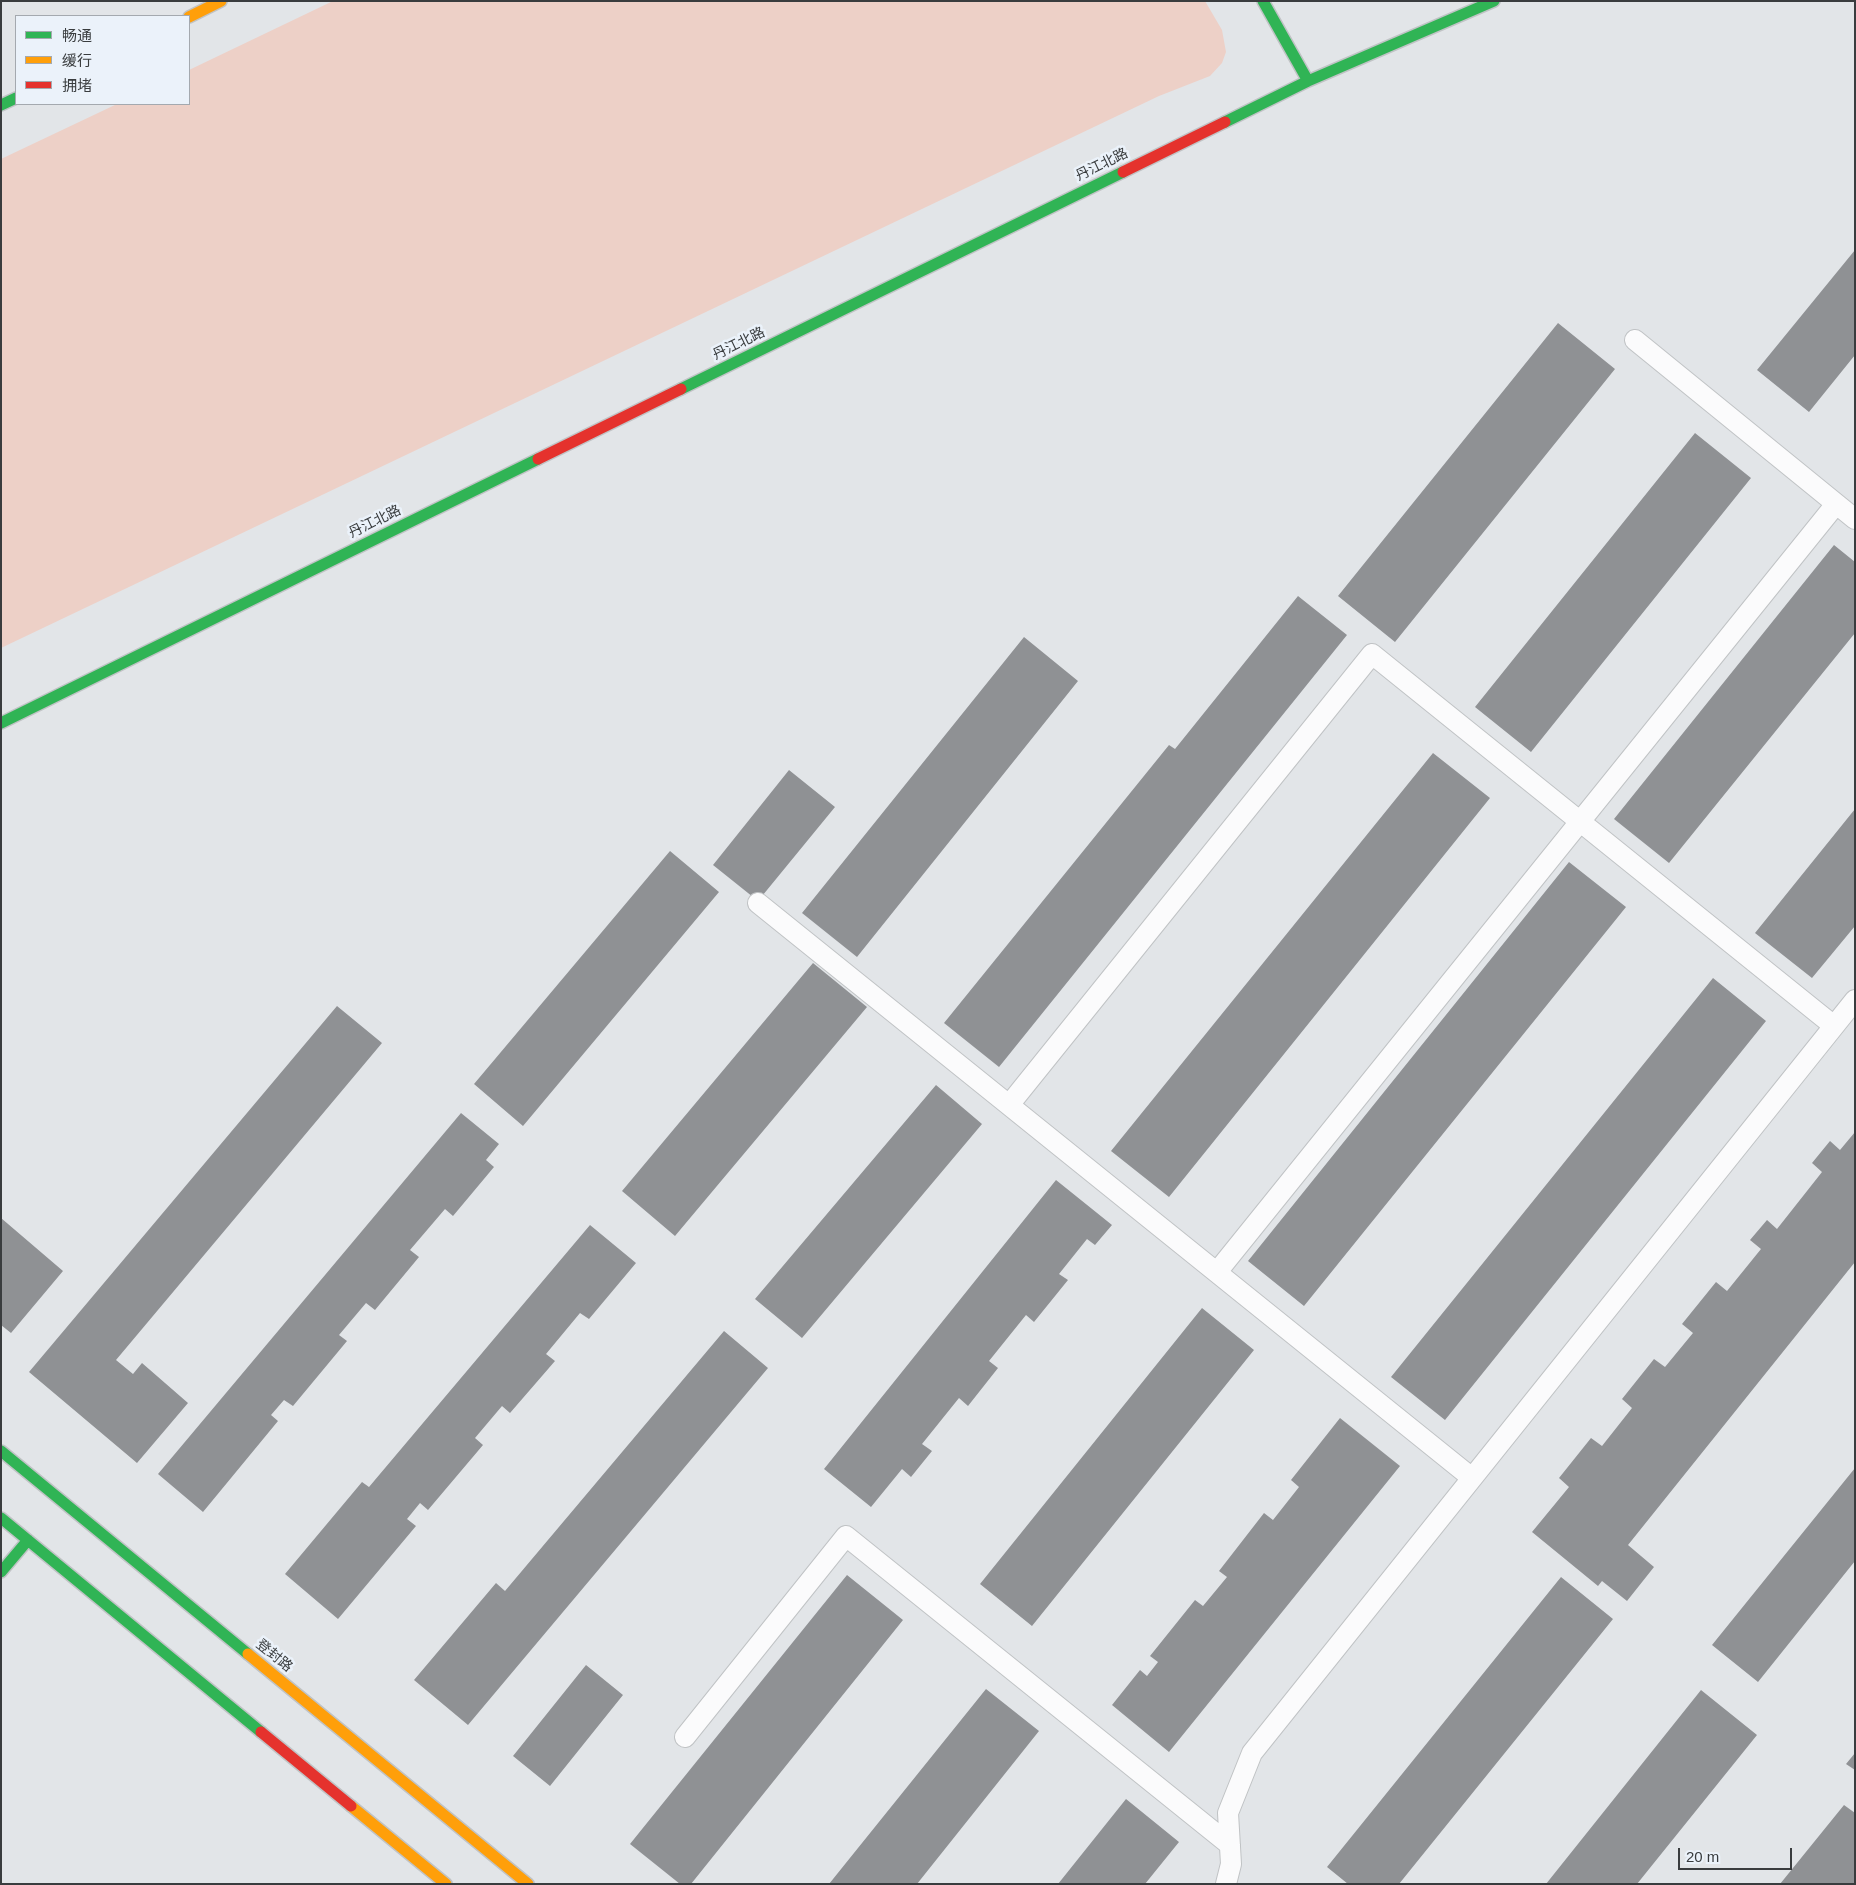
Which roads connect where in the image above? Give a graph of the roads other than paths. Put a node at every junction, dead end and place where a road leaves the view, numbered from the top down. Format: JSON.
{"nodes":[{"id":1,"x":221,"y":1,"type":"edge"},
{"id":2,"x":1263,"y":1,"type":"edge"},
{"id":3,"x":1494,"y":1,"type":"edge"},
{"id":4,"x":190,"y":16,"type":"edge"},
{"id":5,"x":1308,"y":81,"type":"junction"},
{"id":6,"x":15,"y":98,"type":"edge"},
{"id":7,"x":1,"y":105,"type":"edge"},
{"id":8,"x":1635,"y":340,"type":"dead end"},
{"id":9,"x":1836,"y":504,"type":"junction"},
{"id":10,"x":1855,"y":519,"type":"edge"},
{"id":11,"x":1,"y":723,"type":"edge"},
{"id":12,"x":1580,"y":821,"type":"junction"},
{"id":13,"x":758,"y":903,"type":"dead end"},
{"id":14,"x":1855,"y":1000,"type":"edge"},
{"id":15,"x":1834,"y":1026,"type":"junction"},
{"id":16,"x":1009,"y":1105,"type":"junction"},
{"id":17,"x":1217,"y":1272,"type":"junction"},
{"id":18,"x":1,"y":1451,"type":"edge"},
{"id":19,"x":1472,"y":1478,"type":"junction"},
{"id":20,"x":1,"y":1518,"type":"edge"},
{"id":21,"x":28,"y":1540,"type":"junction"},
{"id":22,"x":1,"y":1572,"type":"edge"},
{"id":23,"x":685,"y":1736,"type":"dead end"},
{"id":24,"x":1230,"y":1845,"type":"junction"},
{"id":25,"x":446,"y":1884,"type":"edge"},
{"id":26,"x":528,"y":1884,"type":"edge"},
{"id":27,"x":1226,"y":1884,"type":"edge"}],
"edges":[{"from":1,"to":4,"type":"main road"},
{"from":2,"to":5,"type":"main road"},
{"from":3,"to":5,"type":"main road","name":"丹江北路"},
{"from":5,"to":11,"type":"main road","name":"丹江北路"},
{"from":6,"to":7,"type":"main road"},
{"from":8,"to":9,"type":"lane"},
{"from":9,"to":10,"type":"lane"},
{"from":9,"to":12,"type":"lane"},
{"from":12,"to":15,"type":"lane"},
{"from":12,"to":16,"type":"lane"},
{"from":12,"to":17,"type":"lane"},
{"from":13,"to":16,"type":"lane"},
{"from":14,"to":15,"type":"lane"},
{"from":15,"to":19,"type":"lane"},
{"from":16,"to":17,"type":"lane"},
{"from":17,"to":19,"type":"lane"},
{"from":18,"to":26,"type":"main road","name":"登封路"},
{"from":19,"to":24,"type":"lane"},
{"from":20,"to":21,"type":"main road"},
{"from":21,"to":22,"type":"main road"},
{"from":21,"to":25,"type":"main road"},
{"from":23,"to":24,"type":"lane"},
{"from":24,"to":27,"type":"lane"}]}
